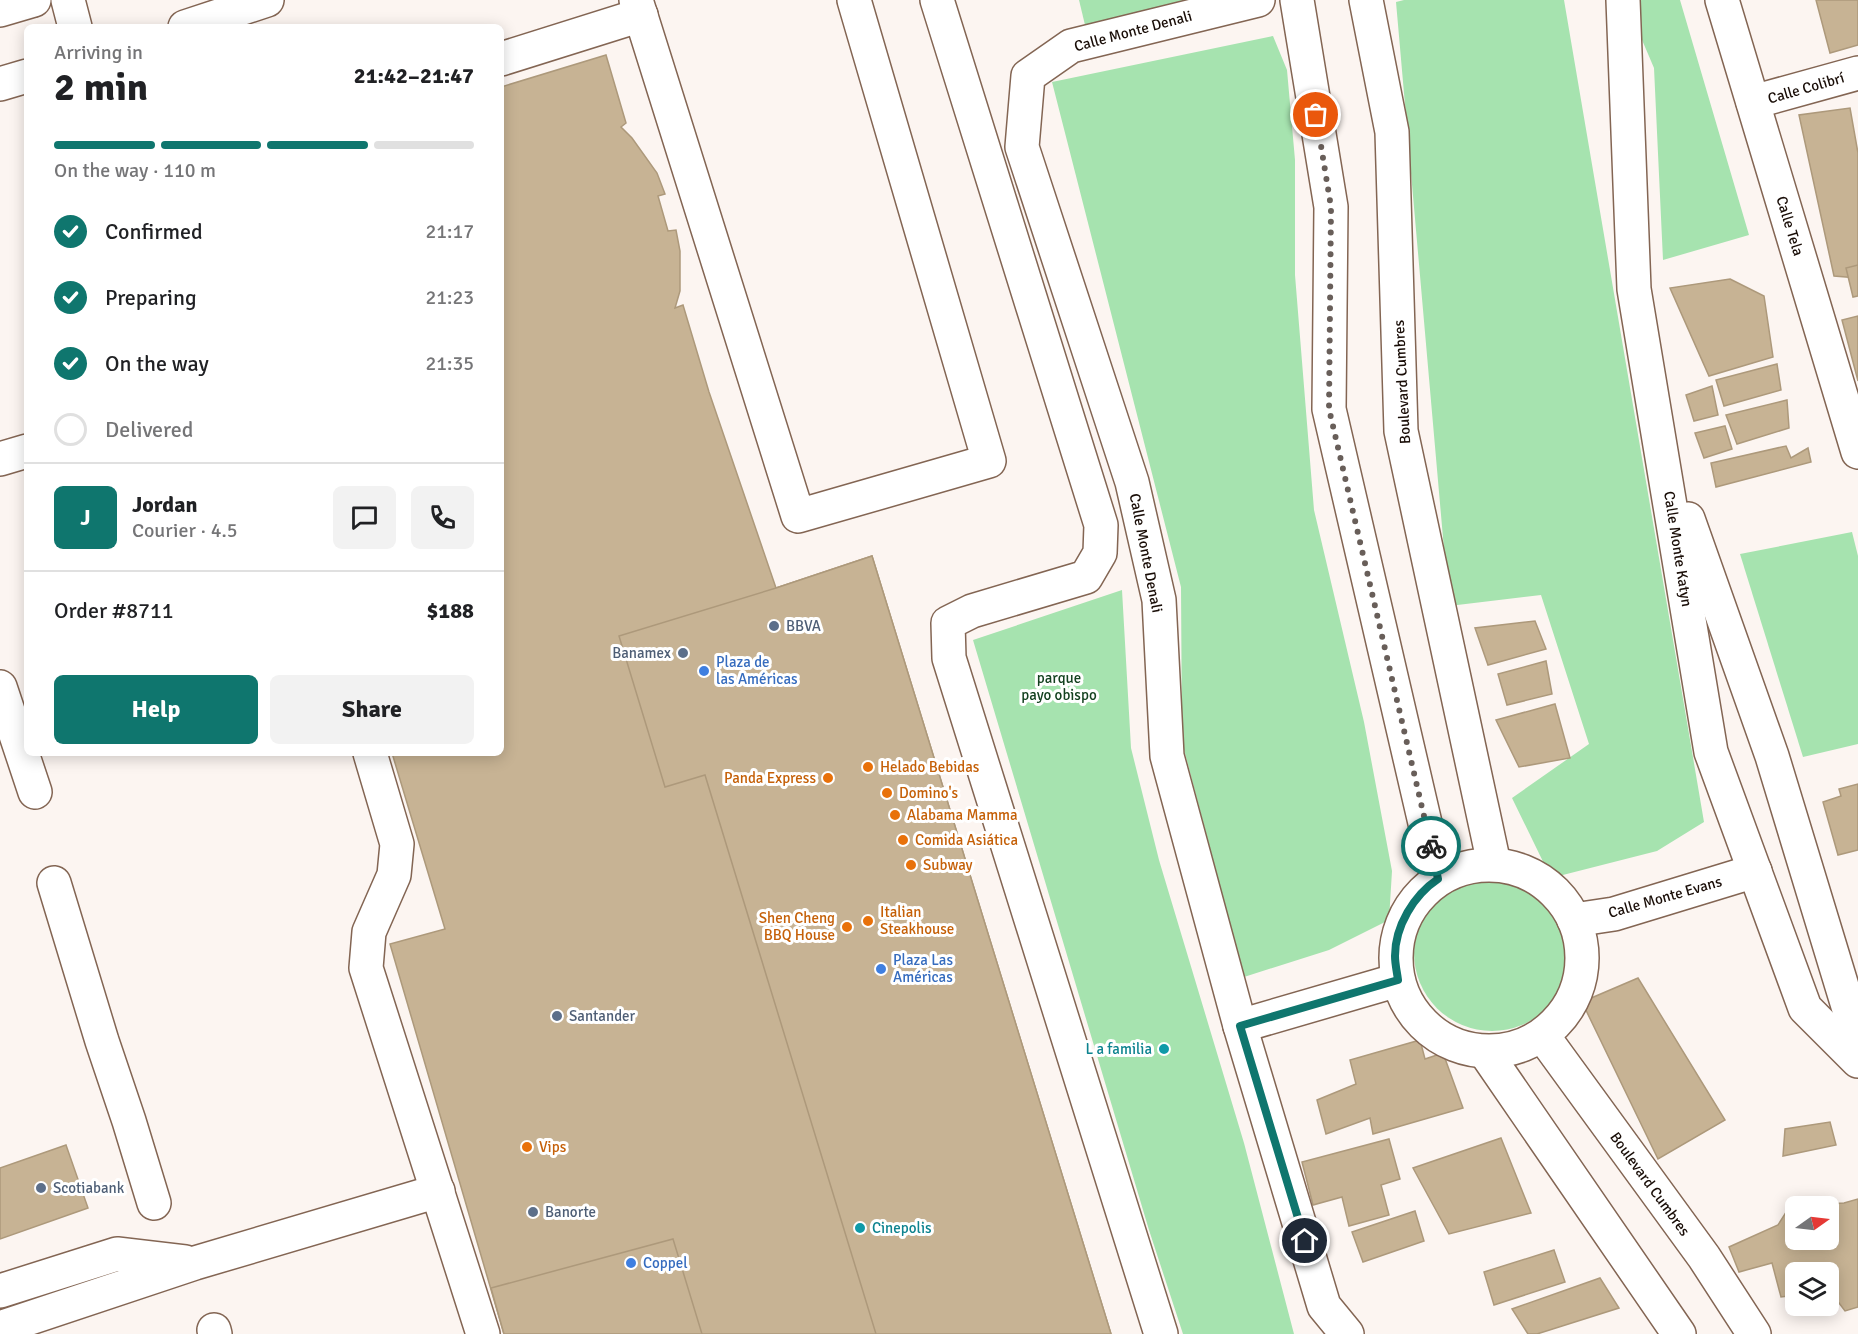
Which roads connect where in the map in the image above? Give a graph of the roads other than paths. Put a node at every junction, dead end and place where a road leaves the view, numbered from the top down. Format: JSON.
{"nodes":[{"id":1,"x":33,"y":0,"type":"edge"},
{"id":2,"x":68,"y":0,"type":"edge"},
{"id":3,"x":267,"y":0,"type":"edge"},
{"id":4,"x":854,"y":0,"type":"edge"},
{"id":5,"x":937,"y":0,"type":"edge"},
{"id":6,"x":1258,"y":0,"type":"edge"},
{"id":7,"x":1297,"y":0,"type":"edge"},
{"id":8,"x":1366,"y":0,"type":"edge"},
{"id":9,"x":1623,"y":0,"type":"edge"},
{"id":10,"x":1722,"y":0,"type":"edge"},
{"id":11,"x":639,"y":7,"type":"edge"},
{"id":12,"x":0,"y":10,"type":"edge"},
{"id":13,"x":74,"y":24,"type":"edge"},
{"id":14,"x":194,"y":24,"type":"edge"},
{"id":15,"x":504,"y":58,"type":"edge"},
{"id":16,"x":1858,"y":73,"type":"edge"},
{"id":17,"x":24,"y":77,"type":"edge"},
{"id":18,"x":0,"y":84,"type":"edge"},
{"id":19,"x":1753,"y":102,"type":"junction"},
{"id":20,"x":1659,"y":436,"type":"junction"},
{"id":21,"x":24,"y":452,"type":"edge"},
{"id":22,"x":1858,"y":452,"type":"edge"},
{"id":23,"x":0,"y":459,"type":"edge"},
{"id":24,"x":0,"y":687,"type":"edge"},
{"id":25,"x":371,"y":756,"type":"edge"},
{"id":26,"x":35,"y":792,"type":"dead end"},
{"id":27,"x":1494,"y":864,"type":"junction"},
{"id":28,"x":1755,"y":871,"type":"junction"},
{"id":29,"x":1438,"y":879,"type":"junction"},
{"id":30,"x":54,"y":882,"type":"dead end"},
{"id":31,"x":1574,"y":920,"type":"junction"},
{"id":32,"x":1398,"y":980,"type":"junction"},
{"id":33,"x":1240,"y":1026,"type":"junction"},
{"id":34,"x":1543,"y":1036,"type":"junction"},
{"id":35,"x":1858,"y":1039,"type":"edge"},
{"id":36,"x":1485,"y":1052,"type":"junction"},
{"id":37,"x":1858,"y":1061,"type":"edge"},
{"id":38,"x":438,"y":1191,"type":"junction"},
{"id":39,"x":154,"y":1203,"type":"dead end"},
{"id":40,"x":195,"y":1263,"type":"junction"},
{"id":41,"x":0,"y":1291,"type":"edge"},
{"id":42,"x":1327,"y":1320,"type":"edge"},
{"id":43,"x":0,"y":1328,"type":"edge"},
{"id":44,"x":483,"y":1334,"type":"edge"},
{"id":45,"x":1161,"y":1334,"type":"edge"},
{"id":46,"x":1347,"y":1334,"type":"edge"},
{"id":47,"x":1679,"y":1334,"type":"edge"},
{"id":48,"x":1754,"y":1334,"type":"edge"}],
"edges":[{"from":1,"to":12,"type":"street"},
{"from":2,"to":13,"type":"street"},
{"from":3,"to":14,"type":"street"},
{"from":4,"to":11,"type":"street"},
{"from":5,"to":45,"type":"street"},
{"from":6,"to":33,"type":"street","name":"Calle Monte Denali"},
{"from":7,"to":29,"type":"street"},
{"from":8,"to":27,"type":"street","name":"Boulevard Cumbres"},
{"from":9,"to":20,"type":"street","name":"Calle Monte Katyn"},
{"from":10,"to":19,"type":"street","name":"Calle Tela"},
{"from":11,"to":15,"type":"street"},
{"from":16,"to":19,"type":"street","name":"Calle Colibrí"},
{"from":17,"to":18,"type":"street"},
{"from":19,"to":22,"type":"street","name":"Calle Tela"},
{"from":20,"to":28,"type":"street","name":"Calle Monte Katyn"},
{"from":20,"to":35,"type":"street"},
{"from":21,"to":23,"type":"street"},
{"from":24,"to":26,"type":"street"},
{"from":25,"to":38,"type":"street"},
{"from":27,"to":29,"type":"street"},
{"from":27,"to":31,"type":"street"},
{"from":28,"to":31,"type":"street","name":"Calle Monte Evans"},
{"from":28,"to":37,"type":"street","name":"Calle Monte Katyn"},
{"from":29,"to":32,"type":"street"},
{"from":30,"to":39,"type":"street"},
{"from":31,"to":34,"type":"street"},
{"from":32,"to":33,"type":"street"},
{"from":32,"to":36,"type":"street"},
{"from":33,"to":42,"type":"street","name":"Calle Monte Denali"},
{"from":34,"to":36,"type":"street"},
{"from":34,"to":48,"type":"street","name":"Boulevard Cumbres"},
{"from":36,"to":47,"type":"street"},
{"from":38,"to":40,"type":"street"},
{"from":38,"to":44,"type":"street"},
{"from":40,"to":41,"type":"street"},
{"from":40,"to":43,"type":"street"},
{"from":42,"to":46,"type":"street","name":"Calle Monte Denali"}]}
